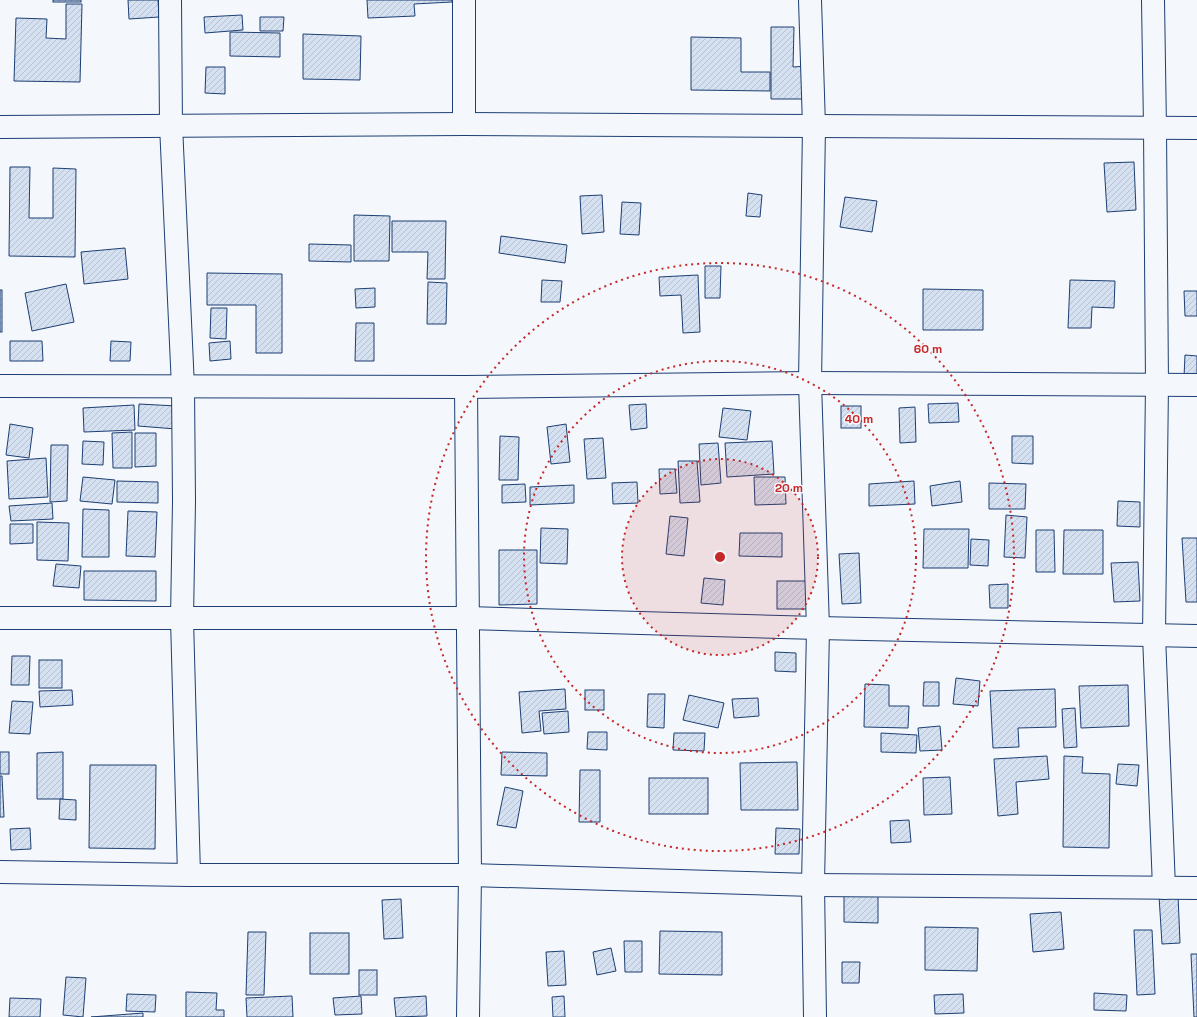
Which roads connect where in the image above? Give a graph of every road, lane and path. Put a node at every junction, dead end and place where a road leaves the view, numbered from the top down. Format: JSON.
{"nodes":[{"id":1,"x":170,"y":0,"type":"edge"},
{"id":2,"x":464,"y":0,"type":"edge"},
{"id":3,"x":810,"y":0,"type":"edge"},
{"id":4,"x":1153,"y":0,"type":"edge"},
{"id":5,"x":464,"y":124,"type":"junction"},
{"id":6,"x":171,"y":125,"type":"junction"},
{"id":7,"x":814,"y":126,"type":"junction"},
{"id":8,"x":0,"y":127,"type":"edge"},
{"id":9,"x":1155,"y":128,"type":"junction"},
{"id":10,"x":1197,"y":128,"type":"edge"},
{"id":11,"x":810,"y":383,"type":"junction"},
{"id":12,"x":1157,"y":384,"type":"junction"},
{"id":13,"x":1197,"y":384,"type":"edge"},
{"id":14,"x":0,"y":386,"type":"edge"},
{"id":15,"x":183,"y":386,"type":"junction"},
{"id":16,"x":466,"y":387,"type":"junction"},
{"id":17,"x":0,"y":618,"type":"edge"},
{"id":18,"x":468,"y":618,"type":"junction"},
{"id":19,"x":182,"y":619,"type":"junction"},
{"id":20,"x":818,"y":628,"type":"junction"},
{"id":21,"x":1154,"y":635,"type":"junction"},
{"id":22,"x":1197,"y":636,"type":"edge"},
{"id":23,"x":0,"y":872,"type":"edge"},
{"id":24,"x":189,"y":875,"type":"junction"},
{"id":25,"x":470,"y":875,"type":"junction"},
{"id":26,"x":813,"y":885,"type":"junction"},
{"id":27,"x":1164,"y":888,"type":"junction"},
{"id":28,"x":1197,"y":888,"type":"edge"},
{"id":29,"x":468,"y":1017,"type":"edge"},
{"id":30,"x":815,"y":1017,"type":"edge"}],
"edges":[{"from":1,"to":6,"type":"street"},
{"from":2,"to":5,"type":"street"},
{"from":3,"to":7,"type":"street"},
{"from":4,"to":9,"type":"street"},
{"from":5,"to":6,"type":"street"},
{"from":5,"to":7,"type":"street"},
{"from":6,"to":8,"type":"street"},
{"from":6,"to":15,"type":"street"},
{"from":7,"to":9,"type":"street"},
{"from":7,"to":11,"type":"street"},
{"from":9,"to":10,"type":"street"},
{"from":9,"to":12,"type":"street"},
{"from":11,"to":12,"type":"street"},
{"from":11,"to":16,"type":"street"},
{"from":11,"to":20,"type":"street"},
{"from":12,"to":13,"type":"street"},
{"from":12,"to":21,"type":"street"},
{"from":14,"to":15,"type":"street"},
{"from":15,"to":16,"type":"street"},
{"from":15,"to":19,"type":"street"},
{"from":16,"to":18,"type":"street"},
{"from":17,"to":19,"type":"street"},
{"from":18,"to":19,"type":"street"},
{"from":18,"to":20,"type":"street"},
{"from":18,"to":25,"type":"street"},
{"from":19,"to":24,"type":"street"},
{"from":20,"to":21,"type":"street"},
{"from":20,"to":26,"type":"street"},
{"from":21,"to":22,"type":"street"},
{"from":21,"to":27,"type":"street"},
{"from":23,"to":24,"type":"street"},
{"from":24,"to":25,"type":"street"},
{"from":25,"to":26,"type":"street"},
{"from":25,"to":29,"type":"street"},
{"from":26,"to":27,"type":"street"},
{"from":26,"to":30,"type":"street"},
{"from":27,"to":28,"type":"street"}]}
